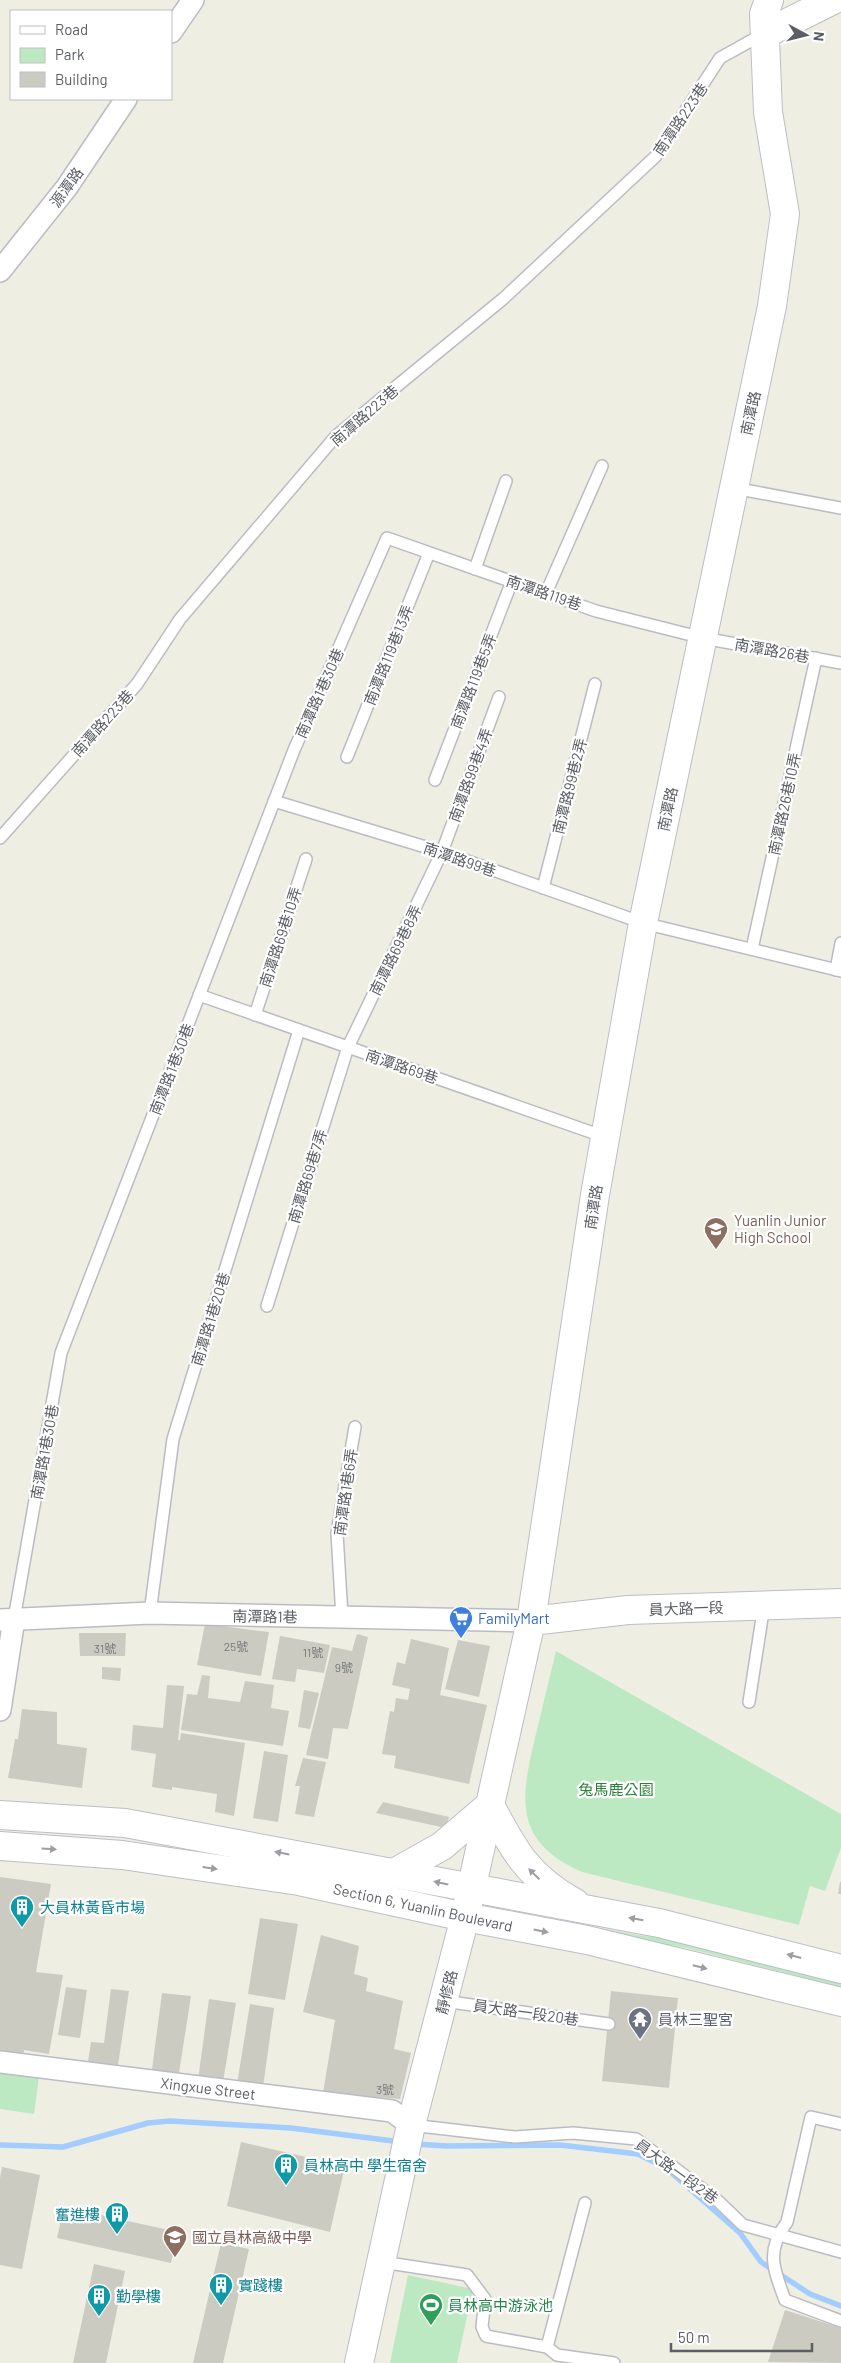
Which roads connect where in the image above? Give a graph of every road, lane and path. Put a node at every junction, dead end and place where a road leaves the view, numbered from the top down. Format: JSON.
{"nodes":[{"id":1,"x":193,"y":0,"type":"edge"},
{"id":2,"x":769,"y":0,"type":"edge"},
{"id":3,"x":833,"y":0,"type":"edge"},
{"id":4,"x":172,"y":31,"type":"edge"},
{"id":5,"x":765,"y":34,"type":"junction"},
{"id":6,"x":125,"y":100,"type":"edge"},
{"id":7,"x":0,"y":271,"type":"edge"},
{"id":8,"x":602,"y":466,"type":"dead end"},
{"id":9,"x":506,"y":480,"type":"dead end"},
{"id":10,"x":734,"y":488,"type":"junction"},
{"id":11,"x":841,"y":508,"type":"edge"},
{"id":12,"x":387,"y":538,"type":"joint"},
{"id":13,"x":429,"y":553,"type":"junction"},
{"id":14,"x":475,"y":569,"type":"junction"},
{"id":15,"x":512,"y":582,"type":"junction"},
{"id":16,"x":546,"y":593,"type":"junction"},
{"id":17,"x":703,"y":638,"type":"junction"},
{"id":18,"x":816,"y":658,"type":"junction"},
{"id":19,"x":841,"y":663,"type":"edge"},
{"id":20,"x":594,"y":684,"type":"dead end"},
{"id":21,"x":499,"y":697,"type":"dead end"},
{"id":22,"x":347,"y":757,"type":"dead end"},
{"id":23,"x":435,"y":780,"type":"dead end"},
{"id":24,"x":274,"y":801,"type":"junction"},
{"id":25,"x":0,"y":838,"type":"edge"},
{"id":26,"x":442,"y":852,"type":"junction"},
{"id":27,"x":306,"y":859,"type":"dead end"},
{"id":28,"x":543,"y":888,"type":"junction"},
{"id":29,"x":643,"y":923,"type":"junction"},
{"id":30,"x":841,"y":943,"type":"edge"},
{"id":31,"x":752,"y":949,"type":"junction"},
{"id":32,"x":838,"y":971,"type":"edge"},
{"id":33,"x":199,"y":995,"type":"junction"},
{"id":34,"x":255,"y":1015,"type":"junction"},
{"id":35,"x":299,"y":1030,"type":"junction"},
{"id":36,"x":348,"y":1047,"type":"junction"},
{"id":37,"x":605,"y":1137,"type":"junction"},
{"id":38,"x":267,"y":1306,"type":"dead end"},
{"id":39,"x":355,"y":1427,"type":"dead end"},
{"id":40,"x":841,"y":1603,"type":"edge"},
{"id":41,"x":764,"y":1605,"type":"junction"},
{"id":42,"x":150,"y":1613,"type":"junction"},
{"id":43,"x":342,"y":1617,"type":"junction"},
{"id":44,"x":7,"y":1619,"type":"edge"},
{"id":45,"x":531,"y":1621,"type":"junction"},
{"id":46,"x":749,"y":1702,"type":"dead end"},
{"id":47,"x":0,"y":1710,"type":"edge"},
{"id":48,"x":490,"y":1805,"type":"junction"},
{"id":49,"x":0,"y":1815,"type":"edge"},
{"id":50,"x":0,"y":1846,"type":"edge"},
{"id":51,"x":394,"y":1873,"type":"junction"},
{"id":52,"x":471,"y":1889,"type":"junction"},
{"id":53,"x":590,"y":1910,"type":"junction"},
{"id":54,"x":465,"y":1917,"type":"junction"},
{"id":55,"x":841,"y":1968,"type":"edge"},
{"id":56,"x":443,"y":2001,"type":"junction"},
{"id":57,"x":841,"y":2002,"type":"edge"},
{"id":58,"x":610,"y":2024,"type":"dead end"},
{"id":59,"x":0,"y":2062,"type":"edge"},
{"id":60,"x":841,"y":2124,"type":"edge"},
{"id":61,"x":411,"y":2125,"type":"junction"},
{"id":62,"x":585,"y":2203,"type":"dead end"},
{"id":63,"x":777,"y":2236,"type":"junction"},
{"id":64,"x":841,"y":2252,"type":"edge"},
{"id":65,"x":382,"y":2262,"type":"junction"},
{"id":66,"x":841,"y":2321,"type":"edge"},
{"id":67,"x":548,"y":2347,"type":"junction"},
{"id":68,"x":359,"y":2363,"type":"edge"},
{"id":69,"x":614,"y":2363,"type":"edge"}],
"edges":[{"from":1,"to":4,"type":"street"},
{"from":2,"to":5,"type":"street","name":"南潭路"},
{"from":3,"to":5,"type":"street"},
{"from":5,"to":10,"type":"street","name":"南潭路"},
{"from":5,"to":25,"type":"lane","name":"南潭路223巷"},
{"from":6,"to":7,"type":"street","name":"源潭路"},
{"from":8,"to":16,"type":"lane"},
{"from":9,"to":14,"type":"lane"},
{"from":10,"to":11,"type":"lane"},
{"from":10,"to":17,"type":"street","name":"南潭路"},
{"from":12,"to":13,"type":"lane","name":"南潭路119巷"},
{"from":12,"to":24,"type":"lane","name":"南潭路1巷30巷"},
{"from":13,"to":14,"type":"lane","name":"南潭路119巷"},
{"from":13,"to":22,"type":"lane","name":"南潭路119巷13弄"},
{"from":14,"to":15,"type":"lane","name":"南潭路119巷"},
{"from":15,"to":16,"type":"lane","name":"南潭路119巷"},
{"from":15,"to":23,"type":"lane","name":"南潭路119巷5弄"},
{"from":16,"to":17,"type":"lane","name":"南潭路119巷"},
{"from":17,"to":18,"type":"lane","name":"南潭路26巷"},
{"from":17,"to":29,"type":"street","name":"南潭路"},
{"from":18,"to":19,"type":"lane","name":"南潭路26巷"},
{"from":18,"to":31,"type":"lane","name":"南潭路26巷10弄"},
{"from":20,"to":28,"type":"lane","name":"南潭路99巷2弄"},
{"from":21,"to":26,"type":"lane","name":"南潭路99巷4弄"},
{"from":24,"to":26,"type":"lane","name":"南潭路99巷"},
{"from":24,"to":33,"type":"lane","name":"南潭路1巷30巷"},
{"from":26,"to":28,"type":"lane","name":"南潭路99巷"},
{"from":26,"to":36,"type":"lane","name":"南潭路69巷8弄"},
{"from":27,"to":34,"type":"lane","name":"南潭路69巷10弄"},
{"from":28,"to":29,"type":"lane","name":"南潭路99巷"},
{"from":29,"to":31,"type":"lane","name":"南潭路99巷"},
{"from":29,"to":37,"type":"street","name":"南潭路"},
{"from":30,"to":32,"type":"lane"},
{"from":31,"to":32,"type":"lane","name":"南潭路99巷"},
{"from":33,"to":34,"type":"lane","name":"南潭路69巷"},
{"from":33,"to":44,"type":"lane","name":"南潭路1巷30巷"},
{"from":34,"to":35,"type":"lane","name":"南潭路69巷"},
{"from":35,"to":36,"type":"lane","name":"南潭路69巷"},
{"from":35,"to":42,"type":"lane","name":"南潭路1巷20巷"},
{"from":36,"to":37,"type":"lane","name":"南潭路69巷"},
{"from":36,"to":38,"type":"lane","name":"南潭路69巷7弄"},
{"from":37,"to":45,"type":"street","name":"南潭路"},
{"from":39,"to":43,"type":"lane","name":"南潭路1巷6弄"},
{"from":40,"to":41,"type":"street","name":"員大路一段"},
{"from":41,"to":45,"type":"street","name":"員大路一段"},
{"from":41,"to":46,"type":"lane"},
{"from":42,"to":43,"type":"street","name":"南潭路1巷"},
{"from":42,"to":44,"type":"street","name":"南潭路1巷"},
{"from":43,"to":45,"type":"street","name":"南潭路1巷"},
{"from":44,"to":47,"type":"street"},
{"from":45,"to":48,"type":"street","name":"靜修路"},
{"from":48,"to":51,"type":"street"},
{"from":48,"to":52,"type":"street","name":"靜修路"},
{"from":53,"to":48,"type":"street","one_way":true},
{"from":51,"to":49,"type":"street","name":"Section 6, Yuanlin Boulevard","one_way":true},
{"from":50,"to":54,"type":"street","name":"Section 6, Yuanlin Boulevard","one_way":true},
{"from":52,"to":51,"type":"street","name":"Section 6, Yuanlin Boulevard","one_way":true},
{"from":52,"to":53,"type":"street","name":"Section 6, Yuanlin Boulevard"},
{"from":52,"to":54,"type":"street","name":"靜修路"},
{"from":55,"to":53,"type":"street","name":"Section 6, Yuanlin Boulevard","one_way":true},
{"from":54,"to":56,"type":"street","name":"靜修路"},
{"from":54,"to":57,"type":"street","name":"Section 6, Yuanlin Boulevard","one_way":true},
{"from":56,"to":58,"type":"lane","name":"員大路一段20巷"},
{"from":56,"to":61,"type":"street","name":"靜修路"},
{"from":59,"to":61,"type":"street","name":"Xingxue Street"},
{"from":60,"to":63,"type":"lane"},
{"from":61,"to":63,"type":"lane","name":"員大路一段2巷"},
{"from":61,"to":65,"type":"street","name":"靜修路"},
{"from":62,"to":67,"type":"lane"},
{"from":63,"to":64,"type":"lane","name":"員大路一段2巷"},
{"from":63,"to":66,"type":"lane"},
{"from":65,"to":67,"type":"lane"},
{"from":65,"to":68,"type":"street","name":"靜修路"},
{"from":67,"to":69,"type":"lane"}]}
